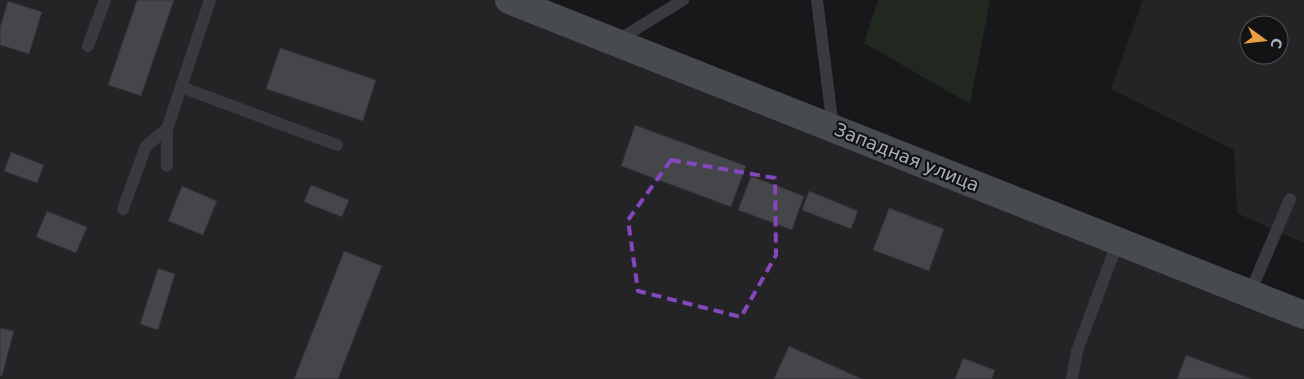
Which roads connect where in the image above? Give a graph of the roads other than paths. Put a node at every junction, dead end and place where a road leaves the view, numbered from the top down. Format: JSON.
{"nodes":[{"id":1,"x":105,"y":0,"type":"edge"},
{"id":2,"x":210,"y":0,"type":"edge"},
{"id":3,"x":509,"y":0,"type":"edge"},
{"id":4,"x":683,"y":0,"type":"edge"},
{"id":5,"x":817,"y":0,"type":"edge"},
{"id":6,"x":615,"y":42,"type":"junction"},
{"id":7,"x":88,"y":46,"type":"dead end"},
{"id":8,"x":181,"y":86,"type":"junction"},
{"id":9,"x":833,"y":128,"type":"junction"},
{"id":10,"x":168,"y":129,"type":"junction"},
{"id":11,"x":337,"y":145,"type":"dead end"},
{"id":12,"x":167,"y":166,"type":"dead end"},
{"id":13,"x":1290,"y":199,"type":"dead end"},
{"id":14,"x":123,"y":210,"type":"dead end"},
{"id":15,"x":1118,"y":241,"type":"junction"},
{"id":16,"x":1250,"y":294,"type":"junction"},
{"id":17,"x":1304,"y":315,"type":"edge"},
{"id":18,"x":1072,"y":379,"type":"edge"}],
"edges":[{"from":1,"to":7,"type":"lane"},
{"from":2,"to":8,"type":"lane"},
{"from":3,"to":6,"type":"main road","name":"Западная улица"},
{"from":4,"to":6,"type":"lane"},
{"from":5,"to":9,"type":"lane"},
{"from":6,"to":9,"type":"main road","name":"Западная улица"},
{"from":8,"to":10,"type":"lane"},
{"from":8,"to":11,"type":"lane"},
{"from":9,"to":15,"type":"main road","name":"Западная улица"},
{"from":10,"to":12,"type":"lane"},
{"from":10,"to":14,"type":"lane"},
{"from":13,"to":16,"type":"lane"},
{"from":15,"to":16,"type":"main road","name":"Западная улица"},
{"from":15,"to":18,"type":"lane"},
{"from":16,"to":17,"type":"main road","name":"Западная улица"}]}
